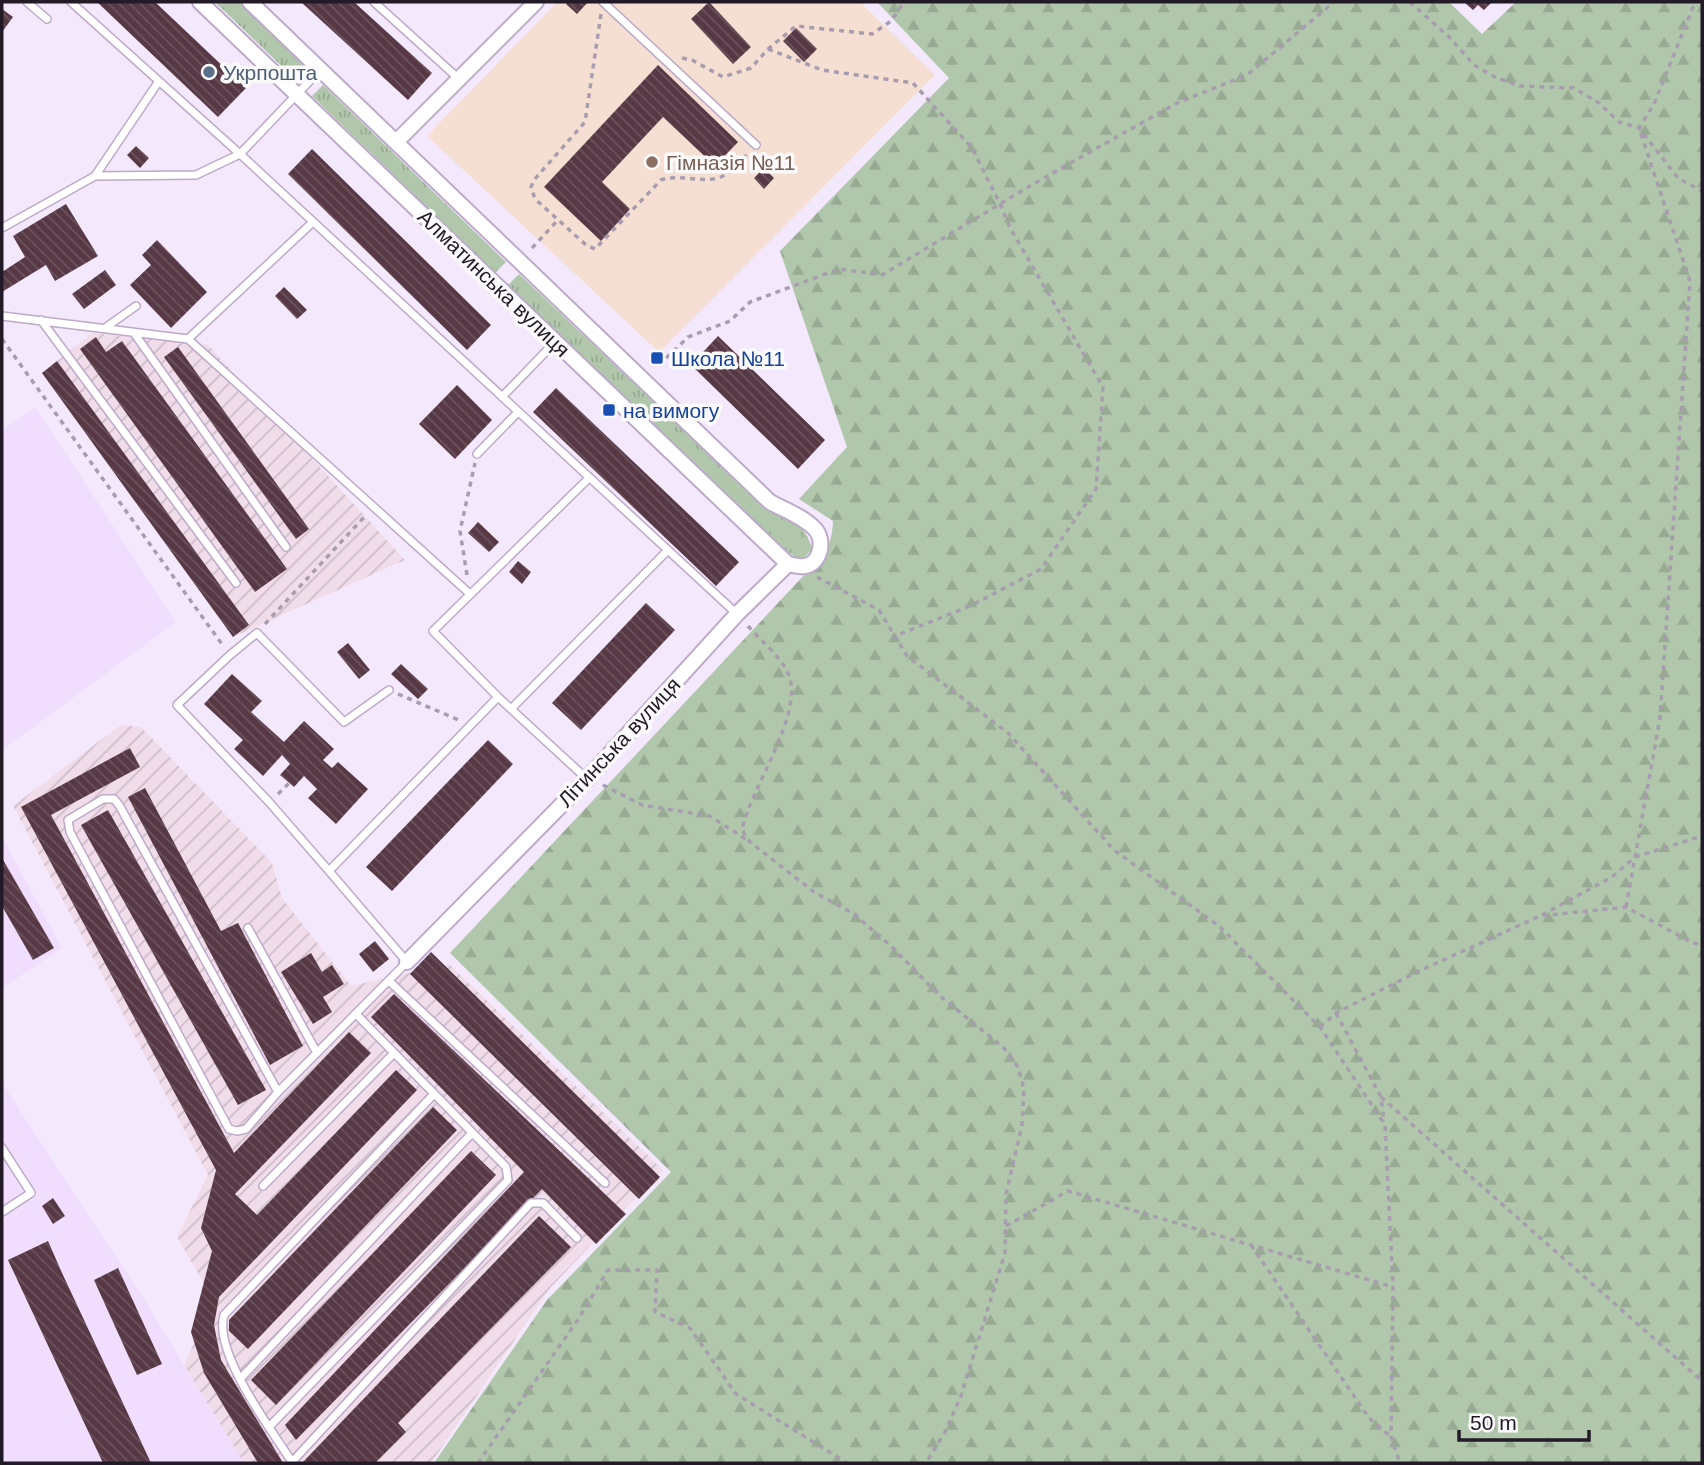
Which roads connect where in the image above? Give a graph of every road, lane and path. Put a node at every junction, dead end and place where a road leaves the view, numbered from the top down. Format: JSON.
{"nodes":[{"id":1,"x":27,"y":2,"type":"edge"},
{"id":2,"x":71,"y":2,"type":"edge"},
{"id":3,"x":200,"y":2,"type":"edge"},
{"id":4,"x":250,"y":2,"type":"edge"},
{"id":5,"x":374,"y":2,"type":"edge"},
{"id":6,"x":536,"y":2,"type":"edge"},
{"id":7,"x":603,"y":2,"type":"edge"},
{"id":8,"x":904,"y":2,"type":"edge"},
{"id":9,"x":1334,"y":2,"type":"edge"},
{"id":10,"x":1410,"y":2,"type":"edge"},
{"id":11,"x":1695,"y":2,"type":"edge"},
{"id":12,"x":47,"y":19,"type":"dead end"},
{"id":13,"x":768,"y":49,"type":"junction"},
{"id":14,"x":658,"y":53,"type":"junction"},
{"id":15,"x":320,"y":70,"type":"junction"},
{"id":16,"x":458,"y":79,"type":"junction"},
{"id":17,"x":159,"y":81,"type":"junction"},
{"id":18,"x":296,"y":94,"type":"junction"},
{"id":19,"x":1639,"y":128,"type":"junction"},
{"id":20,"x":397,"y":141,"type":"junction"},
{"id":21,"x":756,"y":145,"type":"joint"},
{"id":22,"x":240,"y":154,"type":"junction"},
{"id":23,"x":95,"y":176,"type":"junction"},
{"id":24,"x":1702,"y":191,"type":"edge"},
{"id":25,"x":1000,"y":204,"type":"junction"},
{"id":26,"x":558,"y":220,"type":"junction"},
{"id":27,"x":313,"y":222,"type":"junction"},
{"id":28,"x":2,"y":228,"type":"edge"},
{"id":29,"x":532,"y":248,"type":"dead end"},
{"id":30,"x":136,"y":306,"type":"dead end"},
{"id":31,"x":2,"y":316,"type":"edge"},
{"id":32,"x":41,"y":320,"type":"junction"},
{"id":33,"x":104,"y":329,"type":"junction"},
{"id":34,"x":134,"y":332,"type":"junction"},
{"id":35,"x":2,"y":339,"type":"edge"},
{"id":36,"x":188,"y":339,"type":"junction"},
{"id":37,"x":555,"y":342,"type":"junction"},
{"id":38,"x":659,"y":365,"type":"dead end"},
{"id":39,"x":502,"y":397,"type":"junction"},
{"id":40,"x":518,"y":412,"type":"junction"},
{"id":41,"x":477,"y":454,"type":"joint"},
{"id":42,"x":589,"y":478,"type":"junction"},
{"id":43,"x":374,"y":507,"type":"junction"},
{"id":44,"x":817,"y":530,"type":"joint"},
{"id":45,"x":286,"y":547,"type":"dead end"},
{"id":46,"x":668,"y":550,"type":"junction"},
{"id":47,"x":786,"y":566,"type":"junction"},
{"id":48,"x":236,"y":583,"type":"dead end"},
{"id":49,"x":470,"y":594,"type":"junction"},
{"id":50,"x":737,"y":614,"type":"junction"},
{"id":51,"x":257,"y":634,"type":"junction"},
{"id":52,"x":895,"y":636,"type":"junction"},
{"id":53,"x":230,"y":655,"type":"junction"},
{"id":54,"x":389,"y":690,"type":"joint"},
{"id":55,"x":498,"y":697,"type":"junction"},
{"id":56,"x":511,"y":709,"type":"junction"},
{"id":57,"x":471,"y":724,"type":"junction"},
{"id":58,"x":589,"y":777,"type":"junction"},
{"id":59,"x":289,"y":783,"type":"dead end"},
{"id":60,"x":269,"y":802,"type":"junction"},
{"id":61,"x":1702,"y":836,"type":"edge"},
{"id":62,"x":750,"y":842,"type":"junction"},
{"id":63,"x":1635,"y":857,"type":"junction"},
{"id":64,"x":329,"y":872,"type":"junction"},
{"id":65,"x":1626,"y":907,"type":"junction"},
{"id":66,"x":1540,"y":916,"type":"junction"},
{"id":67,"x":248,"y":928,"type":"dead end"},
{"id":68,"x":1702,"y":944,"type":"edge"},
{"id":69,"x":407,"y":962,"type":"junction"},
{"id":70,"x":389,"y":981,"type":"junction"},
{"id":71,"x":1336,"y":1013,"type":"junction"},
{"id":72,"x":356,"y":1014,"type":"junction"},
{"id":73,"x":1320,"y":1027,"type":"junction"},
{"id":74,"x":317,"y":1053,"type":"junction"},
{"id":75,"x":394,"y":1053,"type":"junction"},
{"id":76,"x":278,"y":1092,"type":"junction"},
{"id":77,"x":434,"y":1094,"type":"junction"},
{"id":78,"x":1381,"y":1097,"type":"junction"},
{"id":79,"x":1385,"y":1125,"type":"junction"},
{"id":80,"x":472,"y":1133,"type":"junction"},
{"id":81,"x":2,"y":1148,"type":"edge"},
{"id":82,"x":605,"y":1183,"type":"dead end"},
{"id":83,"x":263,"y":1186,"type":"dead end"},
{"id":84,"x":2,"y":1212,"type":"edge"},
{"id":85,"x":1006,"y":1226,"type":"junction"},
{"id":86,"x":577,"y":1238,"type":"dead end"},
{"id":87,"x":1251,"y":1245,"type":"junction"},
{"id":88,"x":1393,"y":1287,"type":"junction"},
{"id":89,"x":240,"y":1379,"type":"junction"},
{"id":90,"x":1702,"y":1381,"type":"edge"},
{"id":91,"x":270,"y":1426,"type":"junction"},
{"id":92,"x":1391,"y":1437,"type":"junction"},
{"id":93,"x":293,"y":1463,"type":"edge"},
{"id":94,"x":478,"y":1463,"type":"edge"},
{"id":95,"x":847,"y":1463,"type":"edge"},
{"id":96,"x":926,"y":1463,"type":"edge"},
{"id":97,"x":1400,"y":1463,"type":"edge"}],
"edges":[{"from":1,"to":12,"type":"lane"},
{"from":2,"to":17,"type":"lane"},
{"from":3,"to":18,"type":"street","name":"Алматинська вулиця"},
{"from":4,"to":15,"type":"street","name":"Алматинська вулиця"},
{"from":5,"to":16,"type":"lane"},
{"from":6,"to":16,"type":"street"},
{"from":7,"to":14,"type":"lane"},
{"from":7,"to":26,"type":"path"},
{"from":8,"to":13,"type":"path"},
{"from":9,"to":25,"type":"path"},
{"from":10,"to":19,"type":"path"},
{"from":11,"to":19,"type":"path"},
{"from":13,"to":14,"type":"path"},
{"from":13,"to":25,"type":"path"},
{"from":14,"to":21,"type":"lane"},
{"from":15,"to":18,"type":"lane"},
{"from":15,"to":20,"type":"street","name":"Алматинська вулиця"},
{"from":16,"to":20,"type":"street"},
{"from":17,"to":22,"type":"lane"},
{"from":17,"to":23,"type":"lane"},
{"from":18,"to":22,"type":"lane"},
{"from":18,"to":37,"type":"street","name":"Алматинська вулиця"},
{"from":19,"to":24,"type":"path"},
{"from":19,"to":63,"type":"path"},
{"from":20,"to":44,"type":"street","name":"Алматинська вулиця"},
{"from":21,"to":26,"type":"path"},
{"from":22,"to":23,"type":"lane"},
{"from":22,"to":27,"type":"lane"},
{"from":23,"to":28,"type":"lane"},
{"from":25,"to":38,"type":"path"},
{"from":25,"to":52,"type":"path"},
{"from":26,"to":29,"type":"path"},
{"from":27,"to":36,"type":"lane"},
{"from":27,"to":39,"type":"lane"},
{"from":30,"to":33,"type":"lane"},
{"from":31,"to":32,"type":"lane"},
{"from":32,"to":33,"type":"lane"},
{"from":32,"to":48,"type":"lane"},
{"from":33,"to":34,"type":"lane"},
{"from":34,"to":36,"type":"lane"},
{"from":34,"to":45,"type":"lane"},
{"from":35,"to":53,"type":"path"},
{"from":36,"to":43,"type":"lane"},
{"from":37,"to":39,"type":"lane"},
{"from":37,"to":47,"type":"street","name":"Алматинська вулиця"},
{"from":39,"to":40,"type":"lane"},
{"from":40,"to":41,"type":"lane"},
{"from":40,"to":42,"type":"lane"},
{"from":41,"to":49,"type":"path"},
{"from":42,"to":46,"type":"lane"},
{"from":42,"to":49,"type":"lane"},
{"from":43,"to":49,"type":"lane"},
{"from":43,"to":51,"type":"path"},
{"from":44,"to":47,"type":"street","name":"Літинська вулиця"},
{"from":46,"to":50,"type":"lane"},
{"from":46,"to":56,"type":"lane"},
{"from":47,"to":50,"type":"street","name":"Літинська вулиця"},
{"from":47,"to":52,"type":"path"},
{"from":49,"to":55,"type":"lane"},
{"from":50,"to":58,"type":"street","name":"Літинська вулиця"},
{"from":50,"to":62,"type":"path"},
{"from":51,"to":53,"type":"lane"},
{"from":51,"to":54,"type":"lane"},
{"from":52,"to":73,"type":"path"},
{"from":53,"to":60,"type":"lane"},
{"from":54,"to":57,"type":"path"},
{"from":55,"to":56,"type":"lane"},
{"from":55,"to":57,"type":"lane"},
{"from":56,"to":58,"type":"lane"},
{"from":57,"to":64,"type":"lane"},
{"from":58,"to":62,"type":"path"},
{"from":58,"to":69,"type":"street","name":"Літинська вулиця"},
{"from":59,"to":60,"type":"path"},
{"from":60,"to":64,"type":"lane"},
{"from":61,"to":63,"type":"path"},
{"from":62,"to":85,"type":"path"},
{"from":63,"to":65,"type":"path"},
{"from":63,"to":66,"type":"path"},
{"from":64,"to":69,"type":"lane"},
{"from":65,"to":66,"type":"path"},
{"from":65,"to":68,"type":"path"},
{"from":66,"to":71,"type":"path"},
{"from":67,"to":74,"type":"lane"},
{"from":69,"to":70,"type":"lane"},
{"from":70,"to":72,"type":"lane"},
{"from":70,"to":82,"type":"lane"},
{"from":71,"to":73,"type":"path"},
{"from":71,"to":78,"type":"path"},
{"from":72,"to":74,"type":"lane"},
{"from":72,"to":75,"type":"lane"},
{"from":73,"to":79,"type":"path"},
{"from":74,"to":76,"type":"lane"},
{"from":75,"to":77,"type":"lane"},
{"from":75,"to":83,"type":"lane"},
{"from":76,"to":76,"type":"lane"},
{"from":77,"to":80,"type":"lane"},
{"from":77,"to":89,"type":"lane"},
{"from":78,"to":79,"type":"path"},
{"from":78,"to":90,"type":"path"},
{"from":79,"to":88,"type":"path"},
{"from":80,"to":89,"type":"lane"},
{"from":80,"to":91,"type":"lane"},
{"from":81,"to":84,"type":"lane"},
{"from":85,"to":87,"type":"path"},
{"from":85,"to":96,"type":"path"},
{"from":86,"to":93,"type":"lane"},
{"from":87,"to":88,"type":"path"},
{"from":87,"to":92,"type":"path"},
{"from":88,"to":92,"type":"path"},
{"from":89,"to":91,"type":"lane"},
{"from":91,"to":93,"type":"lane"},
{"from":92,"to":97,"type":"path"},
{"from":94,"to":95,"type":"path"}]}
